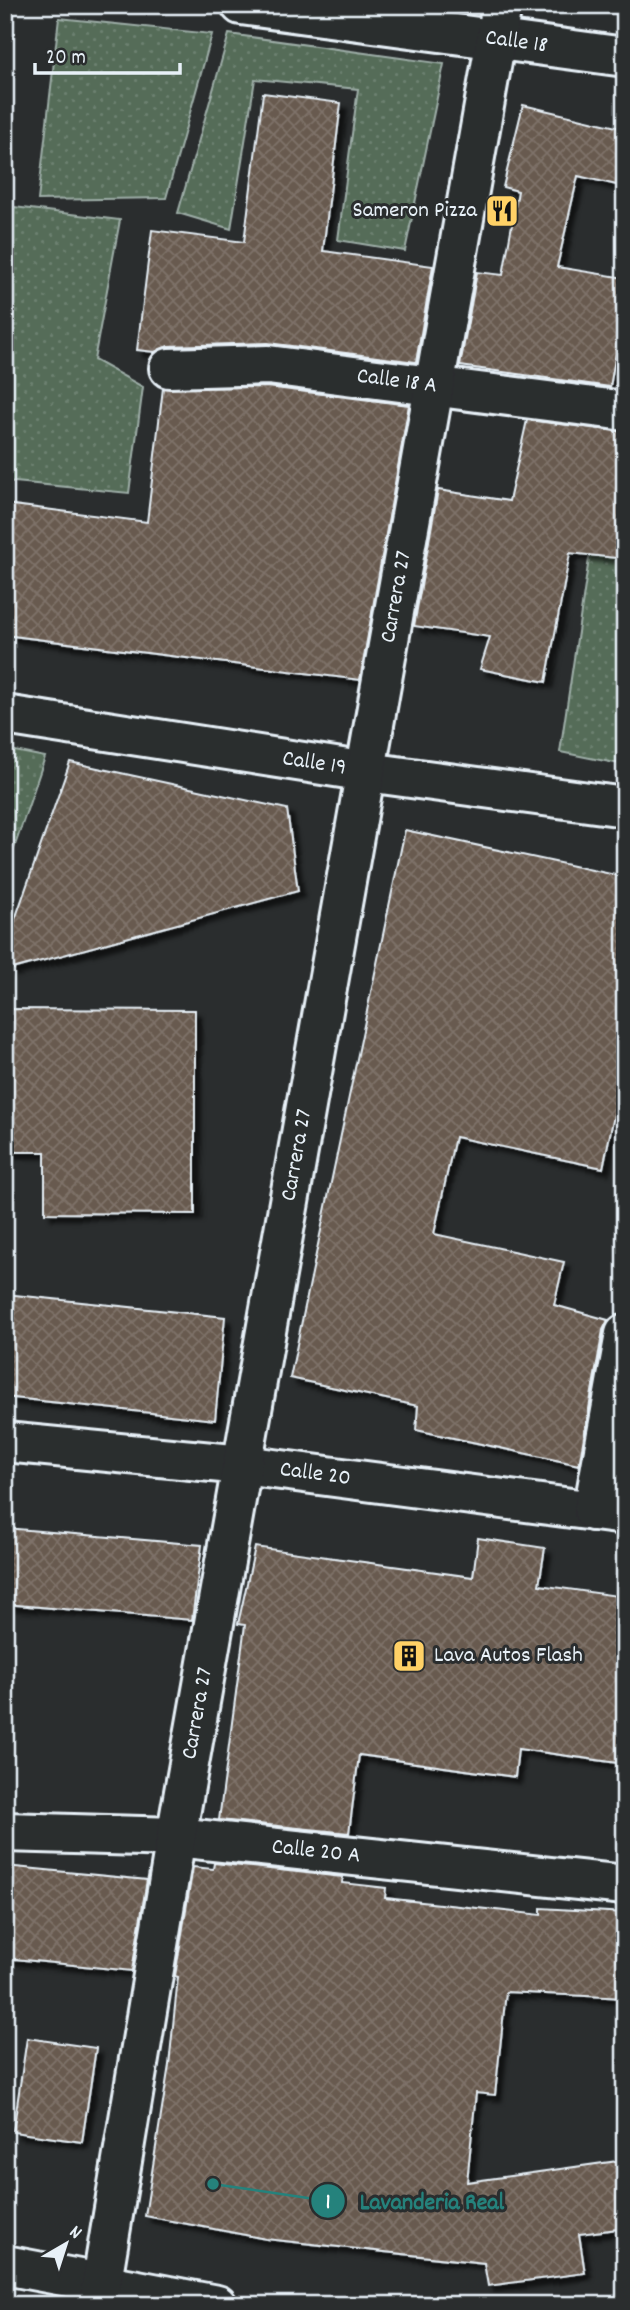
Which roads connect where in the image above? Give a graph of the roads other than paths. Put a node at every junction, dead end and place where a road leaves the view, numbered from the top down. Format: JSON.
{"nodes":[{"id":1,"x":241,"y":5,"type":"edge"},
{"id":2,"x":500,"y":22,"type":"edge"},
{"id":3,"x":625,"y":57,"type":"edge"},
{"id":4,"x":169,"y":368,"type":"dead end"},
{"id":5,"x":433,"y":387,"type":"junction"},
{"id":6,"x":625,"y":411,"type":"edge"},
{"id":7,"x":5,"y":715,"type":"edge"},
{"id":8,"x":367,"y":772,"type":"junction"},
{"id":9,"x":625,"y":807,"type":"edge"},
{"id":10,"x":625,"y":1334,"type":"edge"},
{"id":11,"x":5,"y":1442,"type":"edge"},
{"id":12,"x":243,"y":1465,"type":"junction"},
{"id":13,"x":609,"y":1513,"type":"edge"},
{"id":14,"x":5,"y":1832,"type":"edge"},
{"id":15,"x":176,"y":1838,"type":"junction"},
{"id":16,"x":625,"y":1885,"type":"edge"},
{"id":17,"x":5,"y":2264,"type":"edge"},
{"id":18,"x":100,"y":2294,"type":"edge"},
{"id":19,"x":217,"y":2305,"type":"edge"}],
"edges":[{"from":1,"to":2,"type":"street","name":"Calle 18"},
{"from":2,"to":3,"type":"street","name":"Calle 18"},
{"from":2,"to":5,"type":"street","name":"Carrera 27"},
{"from":4,"to":5,"type":"street","name":"Calle 18 A"},
{"from":5,"to":6,"type":"street","name":"Calle 18 A"},
{"from":5,"to":8,"type":"street","name":"Carrera 27"},
{"from":7,"to":8,"type":"street","name":"Calle 19"},
{"from":8,"to":9,"type":"street","name":"Calle 19"},
{"from":8,"to":12,"type":"street","name":"Carrera 27"},
{"from":10,"to":13,"type":"street"},
{"from":11,"to":12,"type":"street","name":"Calle 20"},
{"from":12,"to":13,"type":"street","name":"Calle 20"},
{"from":12,"to":15,"type":"street","name":"Carrera 27"},
{"from":14,"to":15,"type":"street","name":"Calle 20 A"},
{"from":15,"to":16,"type":"street","name":"Calle 20 A"},
{"from":15,"to":18,"type":"street","name":"Carrera 27"},
{"from":17,"to":18,"type":"street"},
{"from":18,"to":19,"type":"street"}]}
